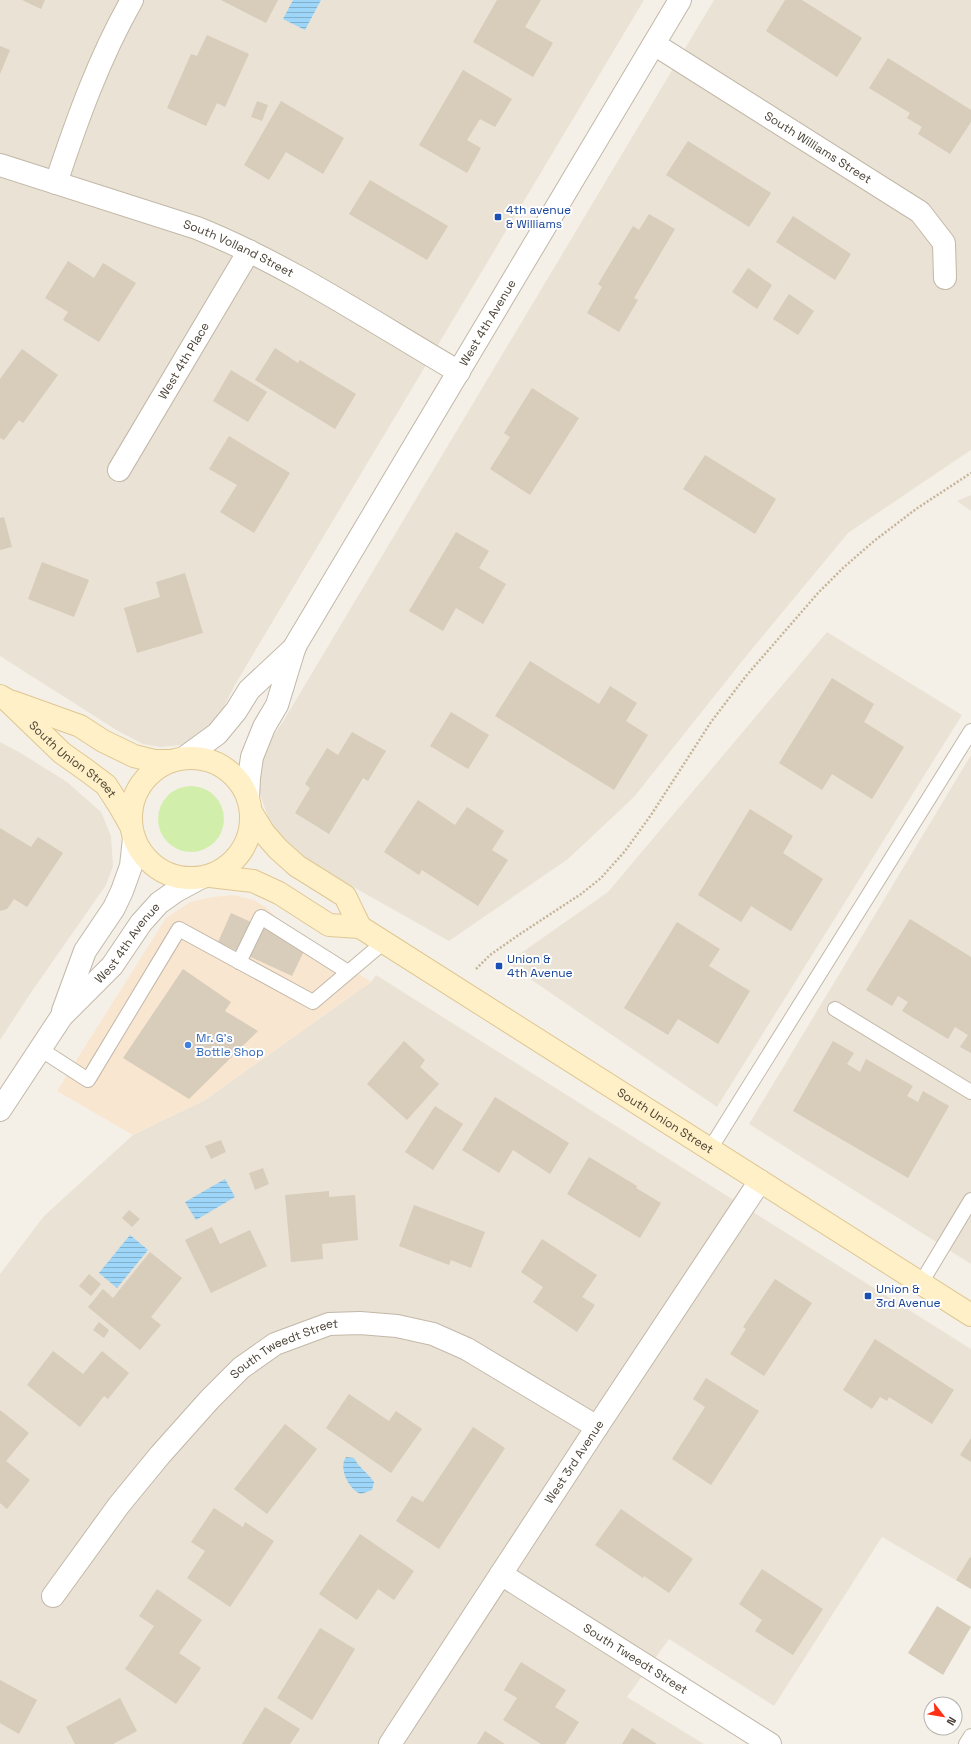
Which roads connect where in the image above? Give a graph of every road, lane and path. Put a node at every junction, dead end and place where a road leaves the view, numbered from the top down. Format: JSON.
{"nodes":[{"id":1,"x":132,"y":0,"type":"edge"},
{"id":2,"x":680,"y":0,"type":"edge"},
{"id":3,"x":654,"y":44,"type":"junction"},
{"id":4,"x":0,"y":165,"type":"edge"},
{"id":5,"x":56,"y":184,"type":"junction"},
{"id":6,"x":249,"y":251,"type":"junction"},
{"id":7,"x":945,"y":278,"type":"dead end"},
{"id":8,"x":459,"y":372,"type":"junction"},
{"id":9,"x":119,"y":470,"type":"dead end"},
{"id":10,"x":971,"y":472,"type":"edge"},
{"id":11,"x":295,"y":646,"type":"junction"},
{"id":12,"x":3,"y":698,"type":"edge"},
{"id":13,"x":971,"y":731,"type":"edge"},
{"id":14,"x":177,"y":760,"type":"junction"},
{"id":15,"x":250,"y":806,"type":"junction"},
{"id":16,"x":132,"y":832,"type":"junction"},
{"id":17,"x":205,"y":877,"type":"junction"},
{"id":18,"x":360,"y":926,"type":"junction"},
{"id":19,"x":384,"y":942,"type":"junction"},
{"id":20,"x":239,"y":962,"type":"junction"},
{"id":21,"x":348,"y":972,"type":"junction"},
{"id":22,"x":457,"y":988,"type":"junction"},
{"id":23,"x":835,"y":1009,"type":"dead end"},
{"id":24,"x":62,"y":1016,"type":"junction"},
{"id":25,"x":40,"y":1049,"type":"junction"},
{"id":26,"x":971,"y":1092,"type":"edge"},
{"id":27,"x":0,"y":1110,"type":"edge"},
{"id":28,"x":710,"y":1149,"type":"junction"},
{"id":29,"x":760,"y":1181,"type":"junction"},
{"id":30,"x":971,"y":1200,"type":"edge"},
{"id":31,"x":921,"y":1283,"type":"junction"},
{"id":32,"x":971,"y":1315,"type":"edge"},
{"id":33,"x":597,"y":1427,"type":"junction"},
{"id":34,"x":501,"y":1574,"type":"junction"},
{"id":35,"x":53,"y":1596,"type":"dead end"},
{"id":36,"x":971,"y":1736,"type":"edge"},
{"id":37,"x":390,"y":1744,"type":"edge"},
{"id":38,"x":770,"y":1744,"type":"edge"},
{"id":39,"x":966,"y":1744,"type":"edge"}],
"edges":[{"from":1,"to":5,"type":"street"},
{"from":2,"to":3,"type":"street","name":"West 4th Avenue"},
{"from":3,"to":7,"type":"street","name":"South Williams Street"},
{"from":3,"to":8,"type":"street","name":"West 4th Avenue"},
{"from":4,"to":5,"type":"street","name":"South Volland Street"},
{"from":5,"to":6,"type":"street","name":"South Volland Street"},
{"from":6,"to":8,"type":"street","name":"South Volland Street"},
{"from":6,"to":9,"type":"street","name":"West 4th Place"},
{"from":8,"to":11,"type":"street","name":"West 4th Avenue"},
{"from":10,"to":22,"type":"path"},
{"from":11,"to":14,"type":"street","name":"West 4th Avenue"},
{"from":11,"to":15,"type":"street","name":"West 4th Avenue"},
{"from":12,"to":14,"type":"main road","name":"South Union Street"},
{"from":12,"to":16,"type":"main road","name":"South Union Street"},
{"from":13,"to":28,"type":"lane"},
{"from":14,"to":15,"type":"main road"},
{"from":14,"to":16,"type":"main road"},
{"from":15,"to":17,"type":"main road"},
{"from":15,"to":18,"type":"main road"},
{"from":16,"to":17,"type":"main road"},
{"from":16,"to":24,"type":"street","name":"West 4th Avenue"},
{"from":17,"to":18,"type":"main road"},
{"from":17,"to":24,"type":"street","name":"West 4th Avenue"},
{"from":18,"to":19,"type":"main road","name":"South Union Street"},
{"from":19,"to":21,"type":"lane"},
{"from":19,"to":22,"type":"main road","name":"South Union Street"},
{"from":20,"to":21,"type":"lane"},
{"from":20,"to":21,"type":"lane"},
{"from":20,"to":25,"type":"lane"},
{"from":22,"to":28,"type":"main road","name":"South Union Street"},
{"from":23,"to":26,"type":"lane"},
{"from":24,"to":25,"type":"street","name":"West 4th Avenue"},
{"from":25,"to":27,"type":"street","name":"West 4th Avenue"},
{"from":28,"to":29,"type":"main road","name":"South Union Street"},
{"from":29,"to":31,"type":"main road","name":"South Union Street"},
{"from":29,"to":33,"type":"street","name":"West 3rd Avenue"},
{"from":30,"to":31,"type":"lane"},
{"from":31,"to":32,"type":"main road","name":"South Union Street"},
{"from":33,"to":34,"type":"street","name":"West 3rd Avenue"},
{"from":33,"to":35,"type":"street","name":"South Tweedt Street"},
{"from":34,"to":37,"type":"street","name":"West 3rd Avenue"},
{"from":34,"to":38,"type":"street","name":"South Tweedt Street"},
{"from":36,"to":39,"type":"lane"}]}
